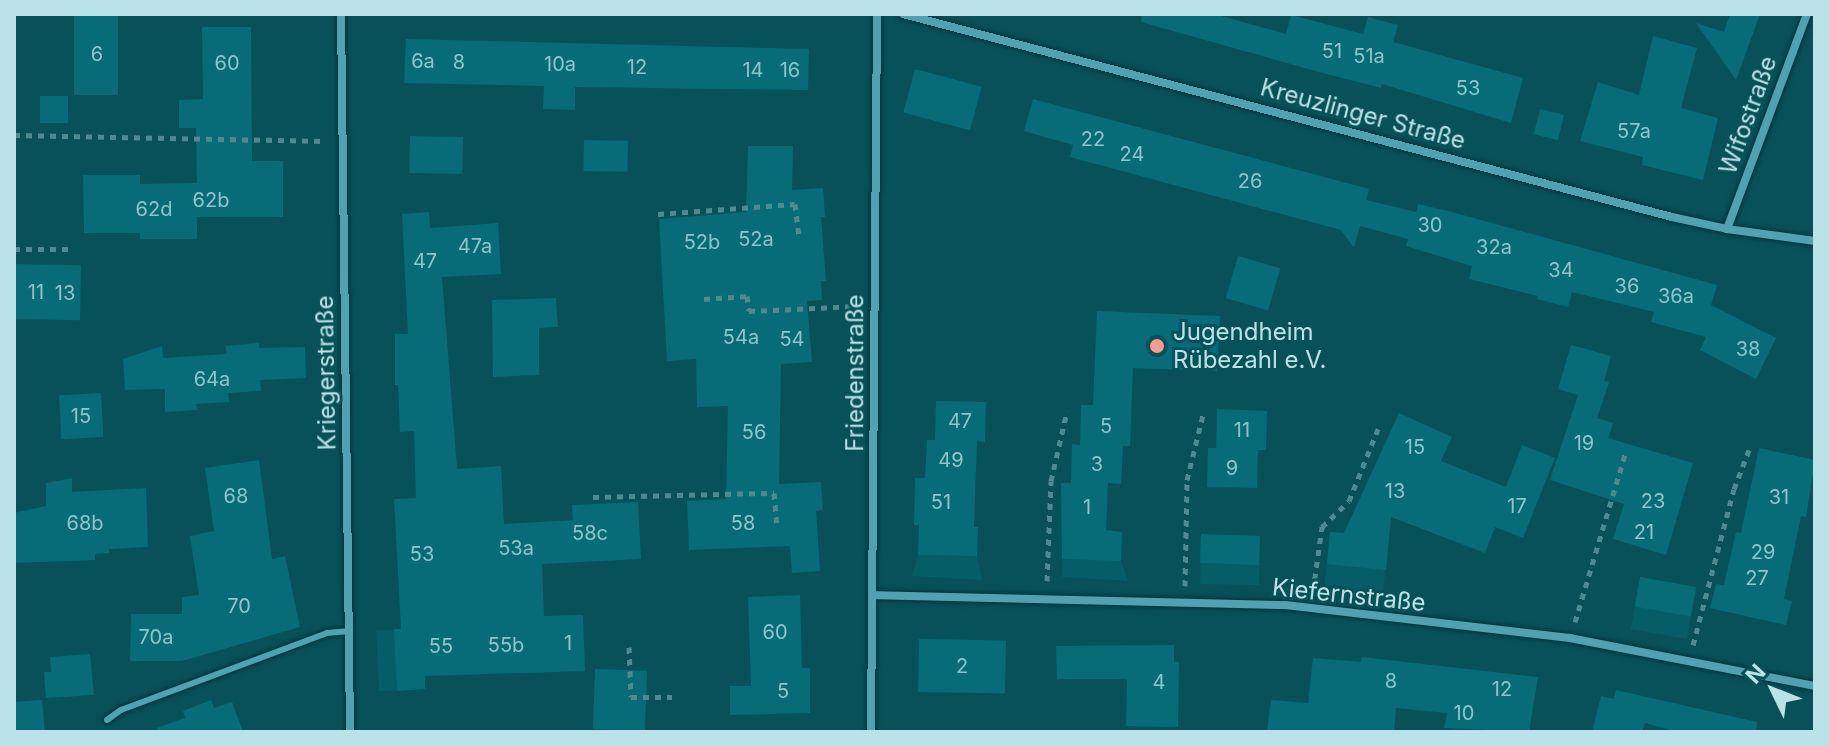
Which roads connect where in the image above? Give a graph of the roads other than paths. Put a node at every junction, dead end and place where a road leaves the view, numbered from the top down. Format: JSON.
{"nodes":[{"id":1,"x":341,"y":14,"type":"edge"},
{"id":2,"x":877,"y":14,"type":"edge"},
{"id":3,"x":903,"y":14,"type":"edge"},
{"id":4,"x":1807,"y":14,"type":"edge"},
{"id":5,"x":1727,"y":229,"type":"junction"},
{"id":6,"x":1815,"y":241,"type":"edge"},
{"id":7,"x":872,"y":595,"type":"junction"},
{"id":8,"x":350,"y":631,"type":"junction"},
{"id":9,"x":1815,"y":686,"type":"edge"},
{"id":10,"x":107,"y":720,"type":"dead end"},
{"id":11,"x":350,"y":732,"type":"edge"},
{"id":12,"x":871,"y":732,"type":"edge"}],
"edges":[{"from":1,"to":8,"type":"street","name":"Kriegerstraße"},
{"from":2,"to":7,"type":"street","name":"Friedenstraße"},
{"from":3,"to":5,"type":"street","name":"Kreuzlinger Straße"},
{"from":4,"to":5,"type":"street","name":"Wifostraße"},
{"from":5,"to":6,"type":"street","name":"Kreuzlinger Straße"},
{"from":7,"to":9,"type":"street","name":"Kiefernstraße"},
{"from":7,"to":12,"type":"street","name":"Friedenstraße"},
{"from":8,"to":10,"type":"lane"},
{"from":8,"to":11,"type":"street","name":"Kriegerstraße"}]}
